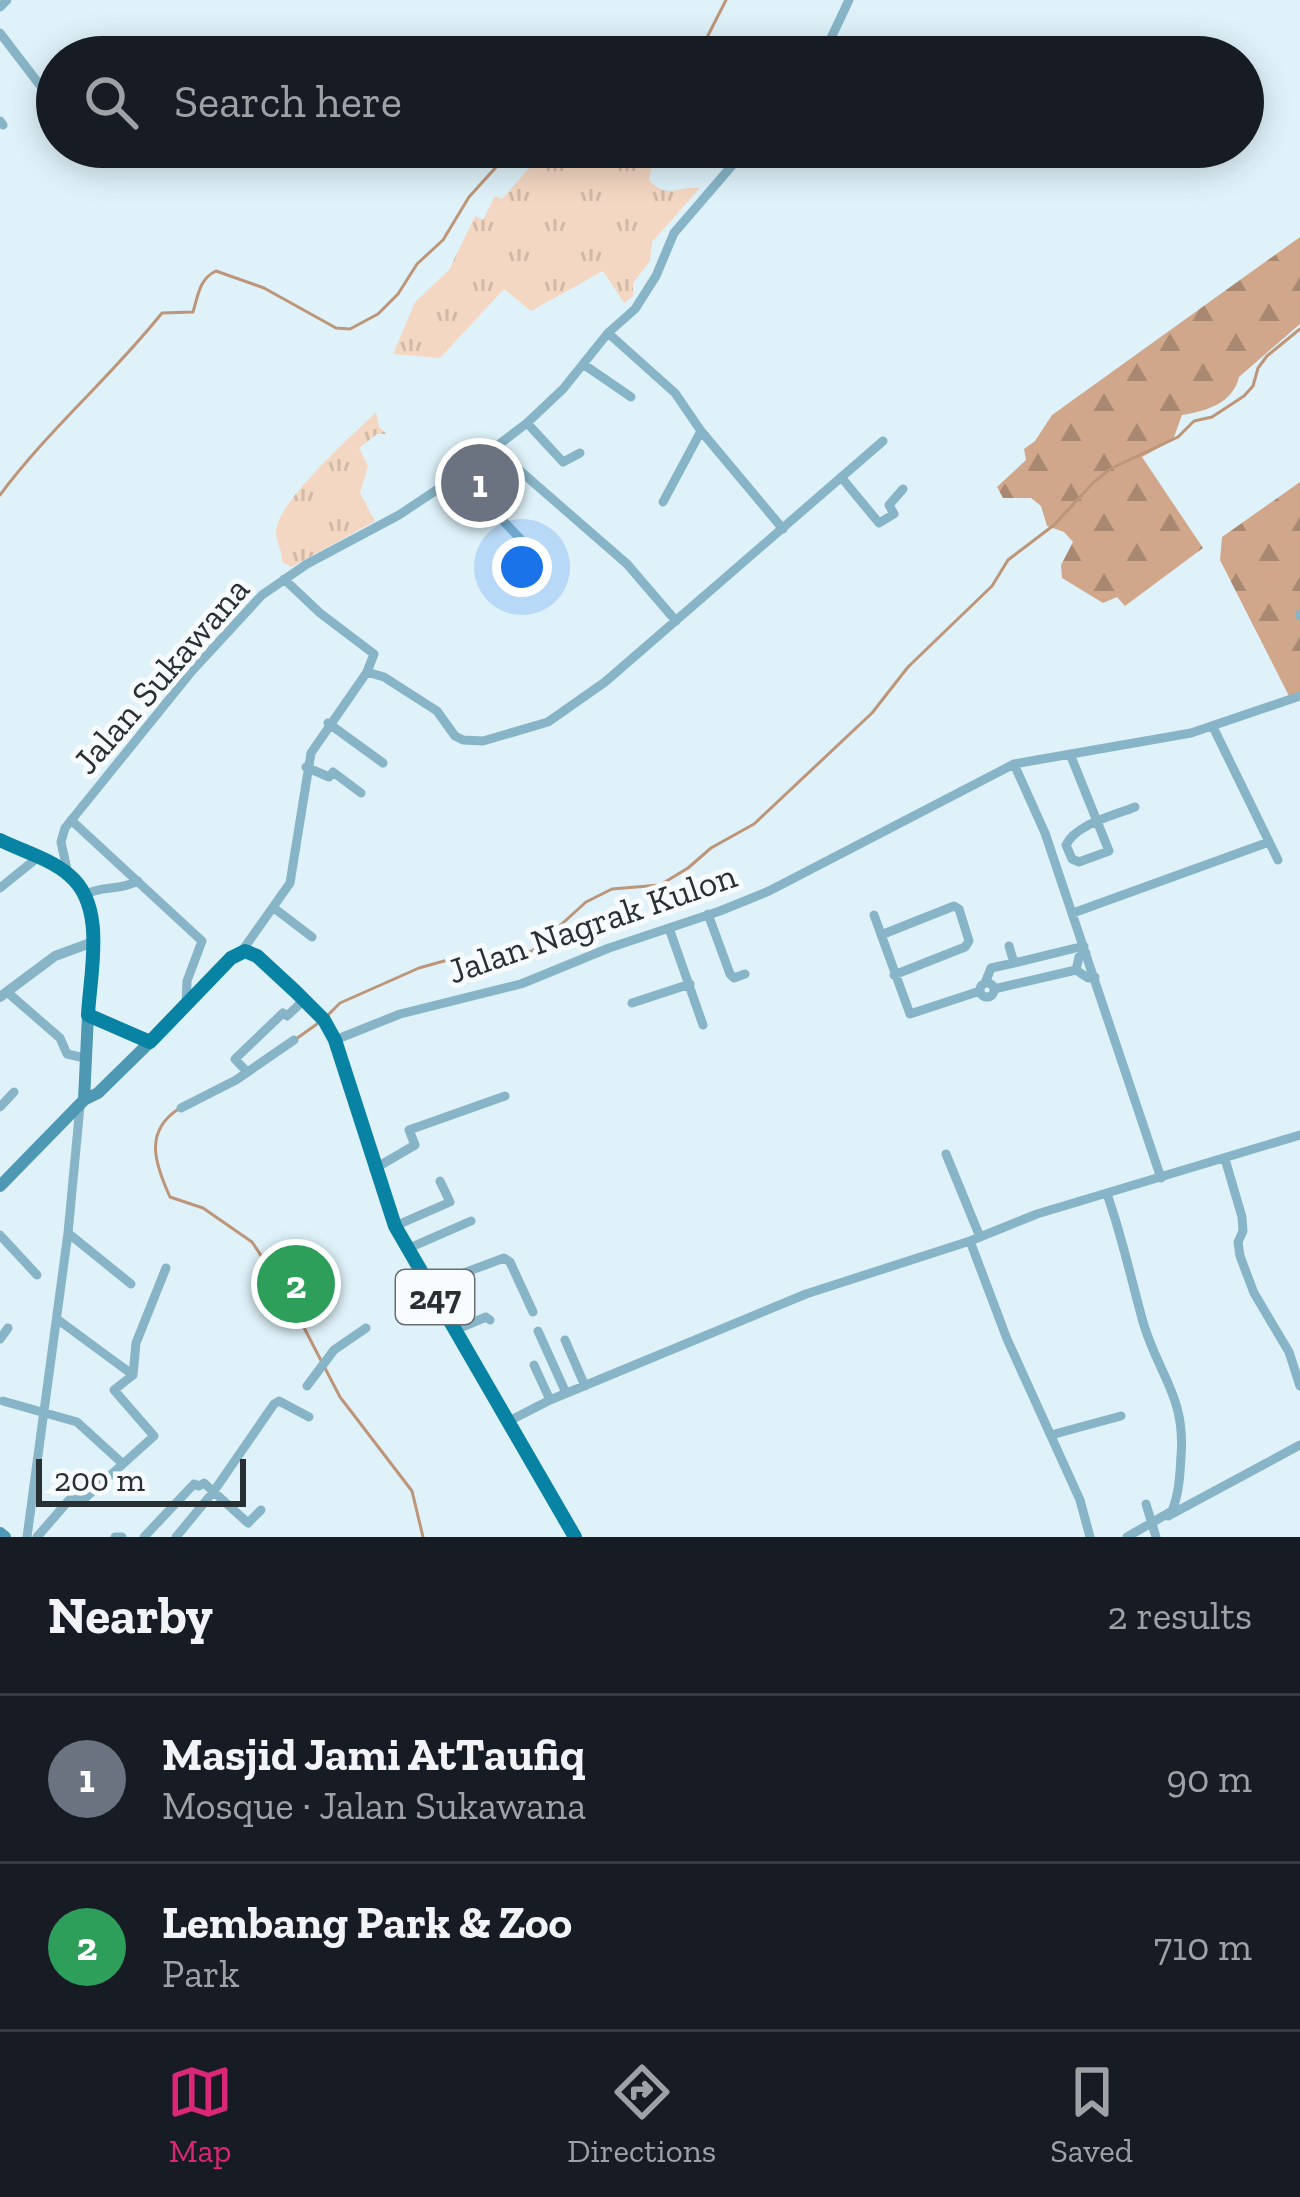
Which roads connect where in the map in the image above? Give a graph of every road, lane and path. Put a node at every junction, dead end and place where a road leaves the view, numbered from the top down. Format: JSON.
{"nodes":[{"id":1,"x":7,"y":0,"type":"edge"},
{"id":2,"x":849,"y":0,"type":"edge"},
{"id":3,"x":0,"y":7,"type":"edge"},
{"id":4,"x":0,"y":32,"type":"edge"},
{"id":5,"x":832,"y":36,"type":"edge"},
{"id":6,"x":36,"y":80,"type":"edge"},
{"id":7,"x":730,"y":168,"type":"edge"},
{"id":8,"x":608,"y":333,"type":"junction"},
{"id":9,"x":583,"y":364,"type":"junction"},
{"id":10,"x":631,"y":397,"type":"dead end"},
{"id":11,"x":527,"y":423,"type":"junction"},
{"id":12,"x":701,"y":431,"type":"junction"},
{"id":13,"x":883,"y":441,"type":"dead end"},
{"id":14,"x":495,"y":448,"type":"junction"},
{"id":15,"x":580,"y":453,"type":"dead end"},
{"id":16,"x":459,"y":475,"type":"junction"},
{"id":17,"x":842,"y":476,"type":"junction"},
{"id":18,"x":903,"y":490,"type":"dead end"},
{"id":19,"x":663,"y":502,"type":"dead end"},
{"id":20,"x":783,"y":530,"type":"junction"},
{"id":21,"x":533,"y":552,"type":"dead end"},
{"id":22,"x":284,"y":579,"type":"junction"},
{"id":23,"x":676,"y":621,"type":"junction"},
{"id":24,"x":367,"y":672,"type":"junction"},
{"id":25,"x":1300,"y":696,"type":"edge"},
{"id":26,"x":328,"y":723,"type":"junction"},
{"id":27,"x":1213,"y":727,"type":"junction"},
{"id":28,"x":1070,"y":754,"type":"junction"},
{"id":29,"x":383,"y":763,"type":"dead end"},
{"id":30,"x":1014,"y":764,"type":"junction"},
{"id":31,"x":307,"y":766,"type":"junction"},
{"id":32,"x":361,"y":793,"type":"dead end"},
{"id":33,"x":1135,"y":807,"type":"dead end"},
{"id":34,"x":71,"y":820,"type":"junction"},
{"id":35,"x":1098,"y":822,"type":"junction"},
{"id":36,"x":0,"y":840,"type":"edge"},
{"id":37,"x":1269,"y":842,"type":"junction"},
{"id":38,"x":38,"y":858,"type":"junction"},
{"id":39,"x":1278,"y":860,"type":"dead end"},
{"id":40,"x":68,"y":874,"type":"junction"},
{"id":41,"x":138,"y":881,"type":"junction"},
{"id":42,"x":0,"y":888,"type":"edge"},
{"id":43,"x":84,"y":895,"type":"junction"},
{"id":44,"x":274,"y":908,"type":"junction"},
{"id":45,"x":1073,"y":913,"type":"junction"},
{"id":46,"x":708,"y":914,"type":"junction"},
{"id":47,"x":874,"y":915,"type":"dead end"},
{"id":48,"x":669,"y":928,"type":"junction"},
{"id":49,"x":881,"y":935,"type":"junction"},
{"id":50,"x":312,"y":937,"type":"dead end"},
{"id":51,"x":93,"y":942,"type":"junction"},
{"id":52,"x":1009,"y":946,"type":"dead end"},
{"id":53,"x":1085,"y":950,"type":"junction"},
{"id":54,"x":242,"y":952,"type":"junction"},
{"id":55,"x":1015,"y":963,"type":"junction"},
{"id":56,"x":1076,"y":970,"type":"junction"},
{"id":57,"x":745,"y":974,"type":"dead end"},
{"id":58,"x":895,"y":975,"type":"junction"},
{"id":59,"x":1095,"y":977,"type":"junction"},
{"id":60,"x":690,"y":984,"type":"junction"},
{"id":61,"x":986,"y":988,"type":"junction"},
{"id":62,"x":4,"y":995,"type":"edge"},
{"id":63,"x":304,"y":1000,"type":"junction"},
{"id":64,"x":632,"y":1003,"type":"dead end"},
{"id":65,"x":186,"y":1008,"type":"junction"},
{"id":66,"x":88,"y":1015,"type":"junction"},
{"id":67,"x":703,"y":1025,"type":"dead end"},
{"id":68,"x":294,"y":1040,"type":"dead end"},
{"id":69,"x":335,"y":1040,"type":"junction"},
{"id":70,"x":151,"y":1042,"type":"junction"},
{"id":71,"x":85,"y":1058,"type":"junction"},
{"id":72,"x":247,"y":1071,"type":"junction"},
{"id":73,"x":14,"y":1092,"type":"dead end"},
{"id":74,"x":505,"y":1096,"type":"dead end"},
{"id":75,"x":450,"y":1101,"type":"dead end"},
{"id":76,"x":82,"y":1103,"type":"junction"},
{"id":77,"x":0,"y":1107,"type":"edge"},
{"id":78,"x":181,"y":1108,"type":"dead end"},
{"id":79,"x":455,"y":1114,"type":"junction"},
{"id":80,"x":1300,"y":1135,"type":"edge"},
{"id":81,"x":946,"y":1154,"type":"dead end"},
{"id":82,"x":1225,"y":1159,"type":"junction"},
{"id":83,"x":374,"y":1169,"type":"junction"},
{"id":84,"x":75,"y":1173,"type":"junction"},
{"id":85,"x":4,"y":1176,"type":"edge"},
{"id":86,"x":1161,"y":1178,"type":"junction"},
{"id":87,"x":440,"y":1181,"type":"dead end"},
{"id":88,"x":89,"y":1183,"type":"dead end"},
{"id":89,"x":1107,"y":1194,"type":"junction"},
{"id":90,"x":471,"y":1221,"type":"dead end"},
{"id":91,"x":395,"y":1226,"type":"junction"},
{"id":92,"x":68,"y":1233,"type":"junction"},
{"id":93,"x":0,"y":1235,"type":"edge"},
{"id":94,"x":975,"y":1239,"type":"junction"},
{"id":95,"x":407,"y":1250,"type":"junction"},
{"id":96,"x":166,"y":1268,"type":"dead end"},
{"id":97,"x":37,"y":1275,"type":"dead end"},
{"id":98,"x":131,"y":1284,"type":"dead end"},
{"id":99,"x":429,"y":1286,"type":"junction"},
{"id":100,"x":533,"y":1312,"type":"dead end"},
{"id":101,"x":56,"y":1319,"type":"junction"},
{"id":102,"x":490,"y":1321,"type":"dead end"},
{"id":103,"x":8,"y":1328,"type":"dead end"},
{"id":104,"x":366,"y":1328,"type":"dead end"},
{"id":105,"x":455,"y":1330,"type":"junction"},
{"id":106,"x":538,"y":1331,"type":"dead end"},
{"id":107,"x":0,"y":1339,"type":"edge"},
{"id":108,"x":565,"y":1340,"type":"dead end"},
{"id":109,"x":534,"y":1365,"type":"dead end"},
{"id":110,"x":133,"y":1375,"type":"junction"},
{"id":111,"x":307,"y":1386,"type":"dead end"},
{"id":112,"x":585,"y":1386,"type":"junction"},
{"id":113,"x":1300,"y":1386,"type":"edge"},
{"id":114,"x":566,"y":1393,"type":"junction"},
{"id":115,"x":550,"y":1400,"type":"junction"},
{"id":116,"x":3,"y":1401,"type":"dead end"},
{"id":117,"x":45,"y":1411,"type":"junction"},
{"id":118,"x":1120,"y":1416,"type":"dead end"},
{"id":119,"x":309,"y":1418,"type":"dead end"},
{"id":120,"x":507,"y":1422,"type":"junction"},
{"id":121,"x":1052,"y":1436,"type":"junction"},
{"id":122,"x":1300,"y":1445,"type":"edge"},
{"id":123,"x":122,"y":1462,"type":"junction"},
{"id":124,"x":214,"y":1491,"type":"junction"},
{"id":125,"x":1146,"y":1504,"type":"dead end"},
{"id":126,"x":261,"y":1510,"type":"dead end"},
{"id":127,"x":1168,"y":1516,"type":"junction"},
{"id":128,"x":1154,"y":1532,"type":"edge"},
{"id":129,"x":27,"y":1537,"type":"edge"},
{"id":130,"x":37,"y":1537,"type":"edge"},
{"id":131,"x":144,"y":1537,"type":"edge"},
{"id":132,"x":176,"y":1537,"type":"edge"},
{"id":133,"x":575,"y":1537,"type":"edge"},
{"id":134,"x":1090,"y":1537,"type":"edge"},
{"id":135,"x":1126,"y":1537,"type":"edge"}],
"edges":[{"from":1,"to":3,"type":"street"},
{"from":2,"to":5,"type":"street"},
{"from":4,"to":6,"type":"street"},
{"from":7,"to":8,"type":"street","name":"Jalan Sukawana"},
{"from":8,"to":9,"type":"street","name":"Jalan Sukawana"},
{"from":8,"to":12,"type":"street"},
{"from":9,"to":10,"type":"street"},
{"from":9,"to":11,"type":"street","name":"Jalan Sukawana"},
{"from":11,"to":14,"type":"street","name":"Jalan Sukawana"},
{"from":11,"to":15,"type":"street"},
{"from":12,"to":19,"type":"street"},
{"from":12,"to":20,"type":"street"},
{"from":13,"to":17,"type":"street"},
{"from":14,"to":16,"type":"street","name":"Jalan Sukawana"},
{"from":14,"to":23,"type":"street"},
{"from":16,"to":21,"type":"street"},
{"from":16,"to":22,"type":"street","name":"Jalan Sukawana"},
{"from":17,"to":18,"type":"street"},
{"from":17,"to":20,"type":"street"},
{"from":20,"to":23,"type":"street"},
{"from":22,"to":24,"type":"street"},
{"from":22,"to":34,"type":"street","name":"Jalan Sukawana"},
{"from":23,"to":24,"type":"street"},
{"from":24,"to":26,"type":"street"},
{"from":25,"to":27,"type":"street","name":"Jalan Nagrak Kulon"},
{"from":26,"to":29,"type":"street"},
{"from":26,"to":31,"type":"street"},
{"from":27,"to":28,"type":"street","name":"Jalan Nagrak Kulon"},
{"from":27,"to":37,"type":"street"},
{"from":28,"to":30,"type":"street","name":"Jalan Nagrak Kulon"},
{"from":28,"to":35,"type":"street"},
{"from":30,"to":45,"type":"street"},
{"from":30,"to":46,"type":"street","name":"Jalan Nagrak Kulon"},
{"from":31,"to":32,"type":"street"},
{"from":31,"to":44,"type":"street"},
{"from":33,"to":35,"type":"street"},
{"from":34,"to":40,"type":"street","name":"Jalan Sukawana"},
{"from":34,"to":41,"type":"street"},
{"from":35,"to":35,"type":"street"},
{"from":36,"to":38,"type":"main road"},
{"from":37,"to":39,"type":"street"},
{"from":37,"to":45,"type":"street"},
{"from":38,"to":40,"type":"main road"},
{"from":38,"to":42,"type":"street"},
{"from":40,"to":43,"type":"main road"},
{"from":41,"to":43,"type":"street"},
{"from":41,"to":65,"type":"street"},
{"from":43,"to":51,"type":"main road"},
{"from":44,"to":50,"type":"street"},
{"from":44,"to":54,"type":"street"},
{"from":45,"to":53,"type":"street"},
{"from":46,"to":48,"type":"street","name":"Jalan Nagrak Kulon"},
{"from":46,"to":57,"type":"street"},
{"from":47,"to":49,"type":"street"},
{"from":48,"to":60,"type":"street"},
{"from":48,"to":69,"type":"street","name":"Jalan Nagrak Kulon"},
{"from":49,"to":58,"type":"street"},
{"from":49,"to":58,"type":"street"},
{"from":51,"to":62,"type":"street"},
{"from":51,"to":66,"type":"main road"},
{"from":52,"to":55,"type":"street"},
{"from":53,"to":55,"type":"street"},
{"from":53,"to":56,"type":"street"},
{"from":53,"to":59,"type":"street"},
{"from":54,"to":63,"type":"main road","number":"247"},
{"from":54,"to":65,"type":"main road"},
{"from":55,"to":61,"type":"street"},
{"from":56,"to":59,"type":"street"},
{"from":56,"to":61,"type":"street"},
{"from":58,"to":61,"type":"street"},
{"from":59,"to":86,"type":"street"},
{"from":60,"to":64,"type":"street"},
{"from":60,"to":67,"type":"street"},
{"from":62,"to":71,"type":"street"},
{"from":63,"to":69,"type":"main road","number":"247"},
{"from":63,"to":72,"type":"street"},
{"from":65,"to":70,"type":"main road"},
{"from":66,"to":70,"type":"main road"},
{"from":66,"to":71,"type":"main road"},
{"from":68,"to":72,"type":"street"},
{"from":69,"to":83,"type":"main road","number":"247"},
{"from":70,"to":76,"type":"main road"},
{"from":71,"to":76,"type":"main road"},
{"from":72,"to":78,"type":"street"},
{"from":73,"to":77,"type":"street"},
{"from":74,"to":79,"type":"street"},
{"from":75,"to":79,"type":"street"},
{"from":76,"to":84,"type":"street"},
{"from":76,"to":85,"type":"main road"},
{"from":79,"to":83,"type":"street"},
{"from":80,"to":82,"type":"street"},
{"from":81,"to":94,"type":"street"},
{"from":82,"to":86,"type":"street"},
{"from":82,"to":113,"type":"street"},
{"from":83,"to":91,"type":"main road","number":"247"},
{"from":84,"to":88,"type":"street"},
{"from":84,"to":92,"type":"street"},
{"from":86,"to":89,"type":"street"},
{"from":87,"to":91,"type":"street"},
{"from":89,"to":94,"type":"street"},
{"from":89,"to":127,"type":"street"},
{"from":90,"to":95,"type":"street"},
{"from":91,"to":95,"type":"main road","number":"247"},
{"from":92,"to":98,"type":"street"},
{"from":92,"to":101,"type":"street"},
{"from":93,"to":97,"type":"street"},
{"from":94,"to":112,"type":"street"},
{"from":94,"to":121,"type":"street"},
{"from":95,"to":99,"type":"main road","number":"247"},
{"from":96,"to":110,"type":"street"},
{"from":99,"to":100,"type":"street"},
{"from":99,"to":105,"type":"main road","number":"247"},
{"from":101,"to":110,"type":"street"},
{"from":101,"to":117,"type":"street"},
{"from":102,"to":105,"type":"street"},
{"from":103,"to":107,"type":"street"},
{"from":104,"to":111,"type":"street"},
{"from":105,"to":120,"type":"main road","number":"247"},
{"from":106,"to":114,"type":"street"},
{"from":108,"to":112,"type":"street"},
{"from":109,"to":115,"type":"street"},
{"from":110,"to":123,"type":"street"},
{"from":112,"to":114,"type":"street"},
{"from":114,"to":115,"type":"street"},
{"from":115,"to":120,"type":"street"},
{"from":116,"to":117,"type":"street"},
{"from":117,"to":123,"type":"street"},
{"from":117,"to":129,"type":"street"},
{"from":118,"to":121,"type":"street"},
{"from":119,"to":124,"type":"street"},
{"from":120,"to":133,"type":"main road","number":"247"},
{"from":121,"to":134,"type":"street"},
{"from":122,"to":127,"type":"street"},
{"from":123,"to":130,"type":"street"},
{"from":124,"to":126,"type":"street"},
{"from":124,"to":131,"type":"street"},
{"from":124,"to":132,"type":"street"},
{"from":125,"to":128,"type":"street"},
{"from":127,"to":128,"type":"street"},
{"from":128,"to":135,"type":"street"}]}
